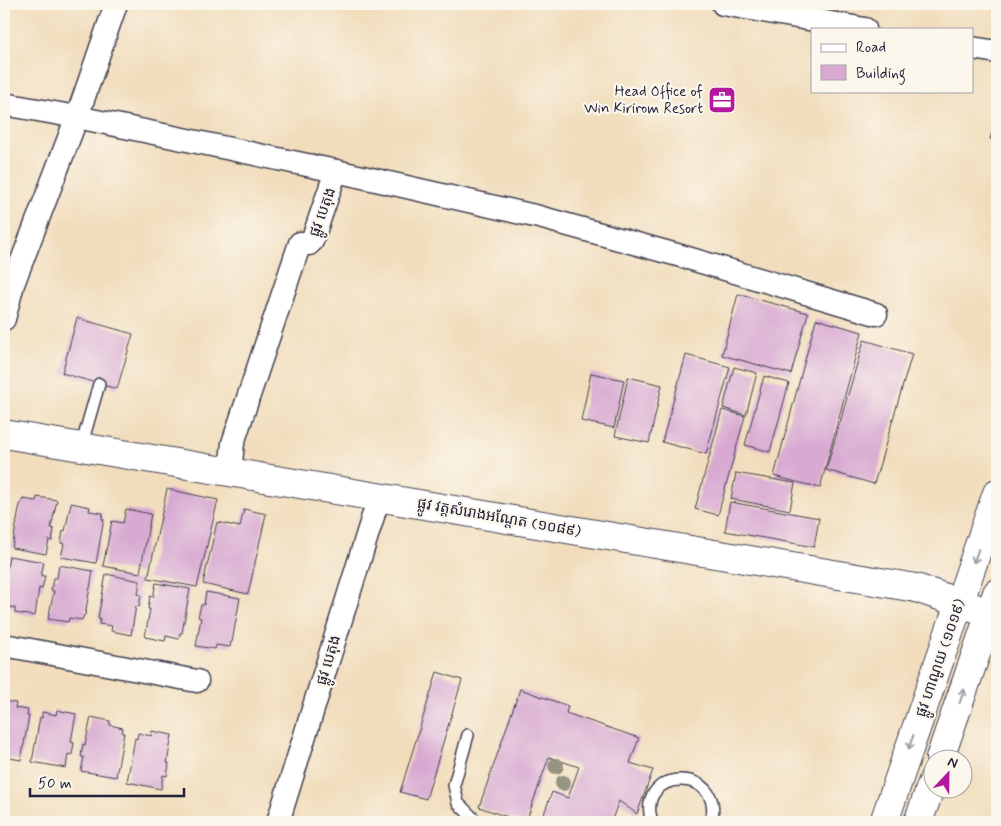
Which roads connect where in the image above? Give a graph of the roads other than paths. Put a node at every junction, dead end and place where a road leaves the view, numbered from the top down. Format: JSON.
{"nodes":[{"id":1,"x":116,"y":4,"type":"edge"},
{"id":2,"x":723,"y":4,"type":"edge"},
{"id":3,"x":859,"y":28,"type":"edge"},
{"id":4,"x":974,"y":48,"type":"edge"},
{"id":5,"x":997,"y":52,"type":"edge"},
{"id":6,"x":4,"y":104,"type":"edge"},
{"id":7,"x":77,"y":117,"type":"junction"},
{"id":8,"x":336,"y":171,"type":"junction"},
{"id":9,"x":876,"y":314,"type":"dead end"},
{"id":10,"x":4,"y":319,"type":"edge"},
{"id":11,"x":99,"y":384,"type":"dead end"},
{"id":12,"x":4,"y":434,"type":"edge"},
{"id":13,"x":81,"y":447,"type":"junction"},
{"id":14,"x":230,"y":472,"type":"junction"},
{"id":15,"x":997,"y":493,"type":"edge"},
{"id":16,"x":379,"y":497,"type":"junction"},
{"id":17,"x":960,"y":602,"type":"junction"},
{"id":18,"x":994,"y":603,"type":"edge"},
{"id":19,"x":4,"y":645,"type":"edge"},
{"id":20,"x":197,"y":681,"type":"dead end"},
{"id":21,"x":468,"y":735,"type":"dead end"},
{"id":22,"x":943,"y":748,"type":"edge"},
{"id":23,"x":927,"y":798,"type":"edge"},
{"id":24,"x":278,"y":822,"type":"edge"},
{"id":25,"x":477,"y":822,"type":"edge"},
{"id":26,"x":652,"y":822,"type":"edge"},
{"id":27,"x":711,"y":822,"type":"edge"},
{"id":28,"x":884,"y":822,"type":"edge"},
{"id":29,"x":918,"y":822,"type":"edge"}],
"edges":[{"from":1,"to":7,"type":"street"},
{"from":2,"to":3,"type":"street"},
{"from":4,"to":5,"type":"street"},
{"from":6,"to":7,"type":"street"},
{"from":7,"to":8,"type":"street"},
{"from":7,"to":10,"type":"street"},
{"from":8,"to":9,"type":"street"},
{"from":8,"to":14,"type":"street","name":"ផ្លូវ បេតុង"},
{"from":11,"to":13,"type":"lane"},
{"from":12,"to":13,"type":"main road","name":"ផ្លូវ វត្តសំរោងអណ្ដែត (១០៨៩)"},
{"from":13,"to":14,"type":"main road","name":"ផ្លូវ វត្តសំរោងអណ្ដែត (១០៨៩)"},
{"from":14,"to":16,"type":"main road","name":"ផ្លូវ វត្តសំរោងអណ្ដែត (១០៨៩)"},
{"from":15,"to":17,"type":"main road","name":"ផ្លូវ ហាណូយ (១០១៩)","one_way":true},
{"from":16,"to":17,"type":"main road","name":"ផ្លូវ វត្តសំរោងអណ្ដែត (១០៨៩)"},
{"from":16,"to":24,"type":"street","name":"ផ្លូវ បេតុង"},
{"from":17,"to":18,"type":"main road","name":"ផ្លូវ វត្តសំរោងអណ្ដែត (១០៨៩)"},
{"from":17,"to":28,"type":"main road","name":"ផ្លូវ ហាណូយ (១០១៩)","one_way":true},
{"from":22,"to":18,"type":"main road","one_way":true},
{"from":19,"to":20,"type":"street"},
{"from":21,"to":25,"type":"lane"},
{"from":23,"to":29,"type":"main road"},
{"from":26,"to":27,"type":"lane"}]}
